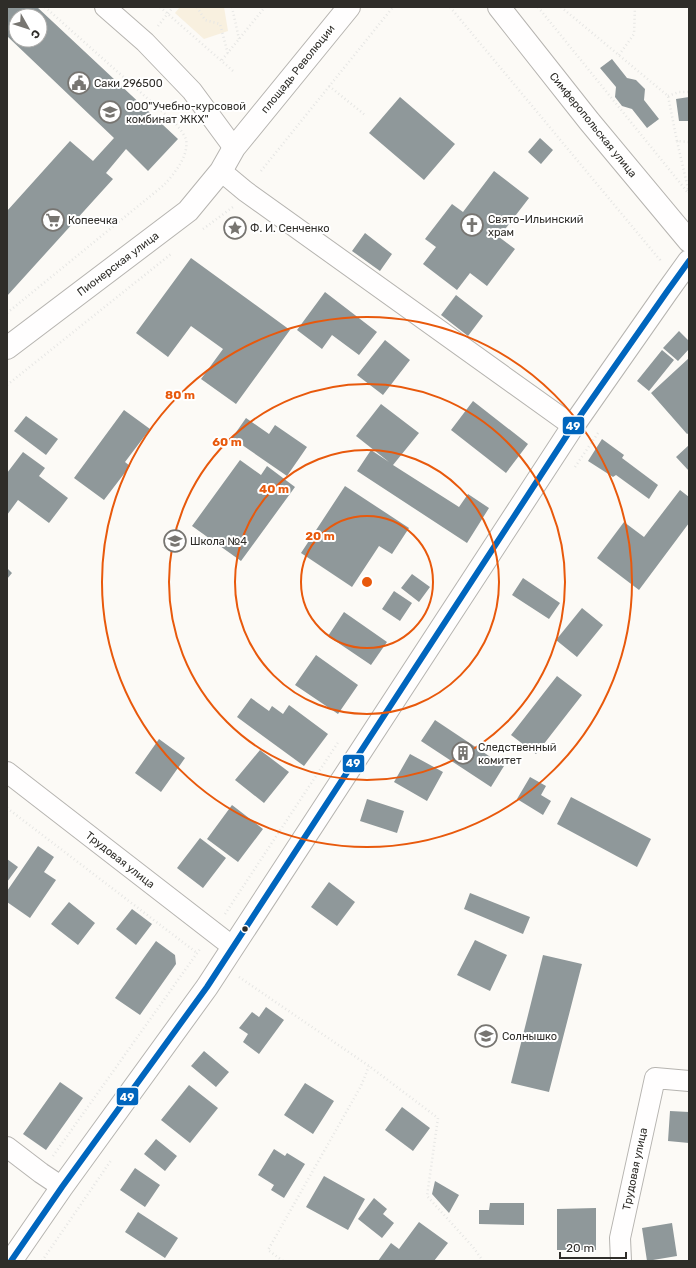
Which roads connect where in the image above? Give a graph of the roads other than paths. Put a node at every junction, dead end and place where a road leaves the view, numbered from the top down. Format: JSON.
{"nodes":[{"id":1,"x":105,"y":7,"type":"edge"},
{"id":2,"x":349,"y":7,"type":"edge"},
{"id":3,"x":499,"y":7,"type":"edge"},
{"id":4,"x":234,"y":148,"type":"junction"},
{"id":5,"x":221,"y":171,"type":"junction"},
{"id":6,"x":689,"y":241,"type":"edge"},
{"id":7,"x":689,"y":262,"type":"edge"},
{"id":8,"x":7,"y":348,"type":"edge"},
{"id":9,"x":572,"y":426,"type":"junction"},
{"id":10,"x":7,"y":772,"type":"edge"},
{"id":11,"x":233,"y":947,"type":"junction"},
{"id":12,"x":689,"y":1081,"type":"edge"},
{"id":13,"x":7,"y":1147,"type":"edge"},
{"id":14,"x":62,"y":1187,"type":"junction"},
{"id":15,"x":11,"y":1261,"type":"edge"},
{"id":16,"x":621,"y":1261,"type":"edge"}],
"edges":[{"from":1,"to":4,"type":"street"},
{"from":2,"to":4,"type":"street","name":"площадь Революции"},
{"from":3,"to":6,"type":"street","name":"Симферопольская улица"},
{"from":4,"to":5,"type":"street","name":"площадь Революции"},
{"from":5,"to":8,"type":"street","name":"Пионерская улица"},
{"from":5,"to":9,"type":"street"},
{"from":7,"to":9,"type":"street"},
{"from":9,"to":11,"type":"street"},
{"from":10,"to":11,"type":"street","name":"Трудовая улица"},
{"from":11,"to":14,"type":"street"},
{"from":12,"to":16,"type":"street","name":"Трудовая улица"},
{"from":13,"to":14,"type":"street"},
{"from":14,"to":15,"type":"street"}]}
